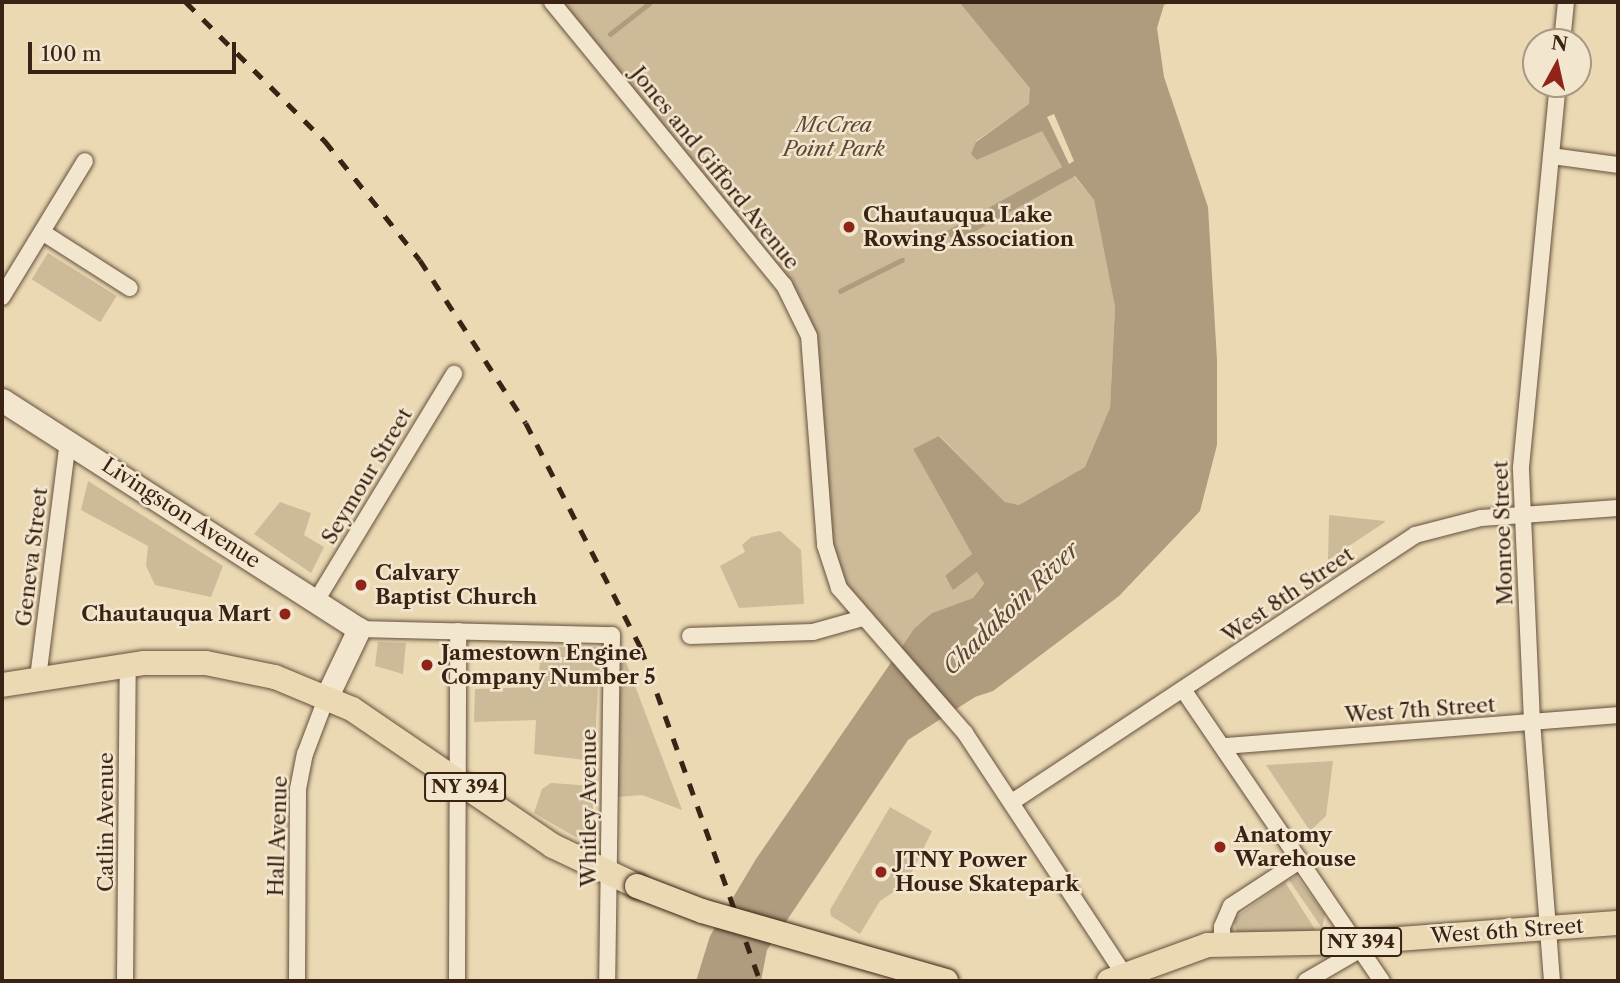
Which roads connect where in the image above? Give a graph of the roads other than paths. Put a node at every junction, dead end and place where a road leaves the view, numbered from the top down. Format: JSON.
{"nodes":[{"id":1,"x":552,"y":2,"type":"edge"},
{"id":2,"x":1566,"y":2,"type":"edge"},
{"id":3,"x":1563,"y":28,"type":"edge"},
{"id":4,"x":1557,"y":98,"type":"edge"},
{"id":5,"x":1551,"y":156,"type":"junction"},
{"id":6,"x":85,"y":161,"type":"dead end"},
{"id":7,"x":1618,"y":165,"type":"edge"},
{"id":8,"x":42,"y":232,"type":"junction"},
{"id":9,"x":130,"y":288,"type":"dead end"},
{"id":10,"x":2,"y":297,"type":"edge"},
{"id":11,"x":454,"y":374,"type":"dead end"},
{"id":12,"x":2,"y":400,"type":"edge"},
{"id":13,"x":68,"y":440,"type":"junction"},
{"id":14,"x":1618,"y":508,"type":"edge"},
{"id":15,"x":1521,"y":514,"type":"junction"},
{"id":16,"x":316,"y":600,"type":"junction"},
{"id":17,"x":863,"y":618,"type":"junction"},
{"id":18,"x":359,"y":628,"type":"junction"},
{"id":19,"x":458,"y":631,"type":"junction"},
{"id":20,"x":690,"y":636,"type":"dead end"},
{"id":21,"x":128,"y":664,"type":"junction"},
{"id":22,"x":38,"y":678,"type":"junction"},
{"id":23,"x":2,"y":685,"type":"edge"},
{"id":24,"x":1184,"y":691,"type":"junction"},
{"id":25,"x":327,"y":696,"type":"junction"},
{"id":26,"x":1618,"y":715,"type":"edge"},
{"id":27,"x":1532,"y":722,"type":"junction"},
{"id":28,"x":1225,"y":746,"type":"junction"},
{"id":29,"x":457,"y":781,"type":"junction"},
{"id":30,"x":1012,"y":802,"type":"junction"},
{"id":31,"x":1298,"y":862,"type":"junction"},
{"id":32,"x":607,"y":872,"type":"junction"},
{"id":33,"x":1618,"y":923,"type":"edge"},
{"id":34,"x":1548,"y":928,"type":"junction"},
{"id":35,"x":1222,"y":945,"type":"junction"},
{"id":36,"x":1359,"y":946,"type":"junction"},
{"id":37,"x":1121,"y":980,"type":"edge"},
{"id":38,"x":125,"y":981,"type":"edge"},
{"id":39,"x":297,"y":981,"type":"edge"},
{"id":40,"x":457,"y":981,"type":"edge"},
{"id":41,"x":607,"y":981,"type":"edge"},
{"id":42,"x":947,"y":981,"type":"edge"},
{"id":43,"x":1306,"y":981,"type":"edge"},
{"id":44,"x":1382,"y":981,"type":"edge"},
{"id":45,"x":1552,"y":981,"type":"edge"}],
"edges":[{"from":1,"to":17,"type":"street","name":"Jones and Gifford Avenue"},
{"from":2,"to":3,"type":"street"},
{"from":4,"to":5,"type":"street","name":"Monroe Street"},
{"from":5,"to":7,"type":"street"},
{"from":5,"to":15,"type":"street","name":"Monroe Street"},
{"from":6,"to":8,"type":"street"},
{"from":8,"to":9,"type":"street"},
{"from":8,"to":10,"type":"street"},
{"from":11,"to":16,"type":"street","name":"Seymour Street"},
{"from":12,"to":13,"type":"street","name":"Livingston Avenue"},
{"from":13,"to":16,"type":"street","name":"Livingston Avenue"},
{"from":13,"to":22,"type":"street","name":"Geneva Street"},
{"from":14,"to":15,"type":"street","name":"West 8th Street"},
{"from":15,"to":24,"type":"street","name":"West 8th Street"},
{"from":15,"to":27,"type":"street","name":"Monroe Street"},
{"from":16,"to":18,"type":"street","name":"Livingston Avenue"},
{"from":17,"to":20,"type":"street"},
{"from":17,"to":30,"type":"street","name":"Jones and Gifford Avenue"},
{"from":18,"to":19,"type":"street"},
{"from":18,"to":25,"type":"street"},
{"from":19,"to":29,"type":"street"},
{"from":19,"to":32,"type":"street","name":"Whitley Avenue"},
{"from":21,"to":22,"type":"main road","number":"NY 394"},
{"from":21,"to":25,"type":"main road","number":"NY 394"},
{"from":21,"to":38,"type":"street","name":"Catlin Avenue"},
{"from":22,"to":23,"type":"main road","number":"NY 394"},
{"from":24,"to":28,"type":"street"},
{"from":24,"to":30,"type":"street","name":"West 8th Street"},
{"from":25,"to":29,"type":"main road","number":"NY 394"},
{"from":25,"to":39,"type":"street","name":"Hall Avenue"},
{"from":26,"to":27,"type":"street","name":"West 7th Street"},
{"from":27,"to":28,"type":"street","name":"West 7th Street"},
{"from":27,"to":34,"type":"street","name":"Monroe Street"},
{"from":28,"to":31,"type":"street"},
{"from":29,"to":32,"type":"main road","number":"NY 394"},
{"from":29,"to":40,"type":"street"},
{"from":30,"to":37,"type":"street","name":"Jones and Gifford Avenue"},
{"from":31,"to":35,"type":"street"},
{"from":31,"to":36,"type":"street"},
{"from":32,"to":41,"type":"street","name":"Whitley Avenue"},
{"from":32,"to":42,"type":"main road","number":"NY 394","bridge":true},
{"from":33,"to":34,"type":"main road","name":"West 6th Street","number":"NY 394"},
{"from":34,"to":36,"type":"main road","name":"West 6th Street","number":"NY 394"},
{"from":34,"to":45,"type":"street","name":"Monroe Street"},
{"from":35,"to":36,"type":"main road","name":"West 6th Street","number":"NY 394"},
{"from":35,"to":37,"type":"main road","name":"West 6th Street","number":"NY 394"},
{"from":36,"to":43,"type":"street"},
{"from":36,"to":44,"type":"street"}]}
